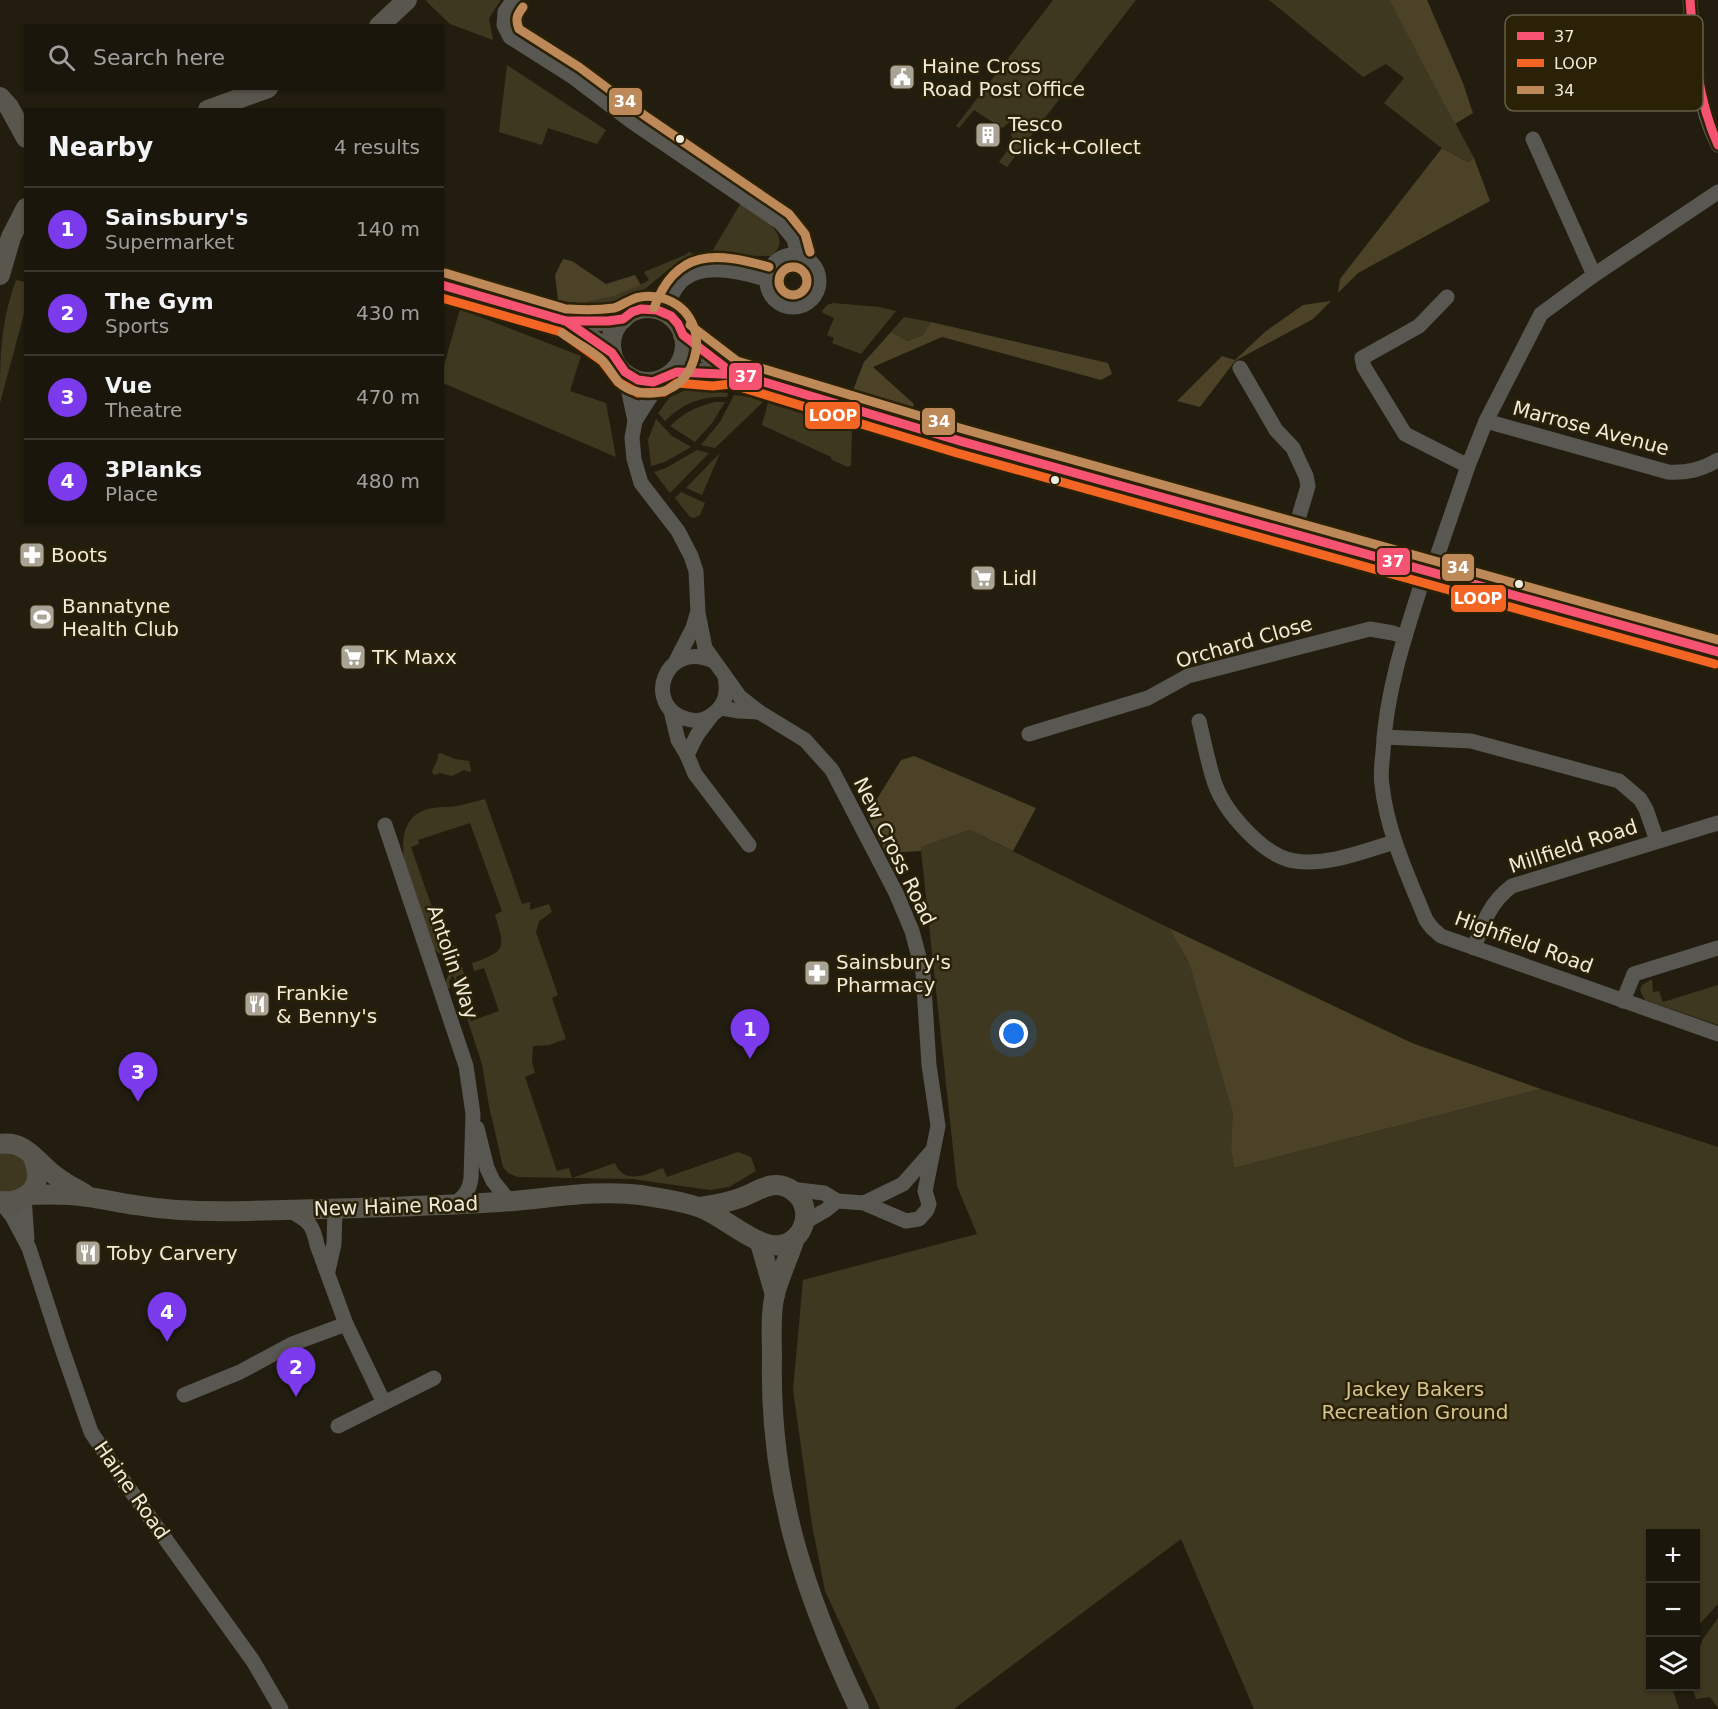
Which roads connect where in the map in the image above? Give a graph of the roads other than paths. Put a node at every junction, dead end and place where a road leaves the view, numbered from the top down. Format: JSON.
{"nodes":[{"id":1,"x":407,"y":0,"type":"edge"},
{"id":2,"x":513,"y":0,"type":"edge"},
{"id":3,"x":1690,"y":0,"type":"edge"},
{"id":4,"x":1691,"y":15,"type":"edge"},
{"id":5,"x":381,"y":24,"type":"edge"},
{"id":6,"x":263,"y":90,"type":"edge"},
{"id":7,"x":1703,"y":103,"type":"edge"},
{"id":8,"x":11,"y":107,"type":"edge"},
{"id":9,"x":213,"y":108,"type":"edge"},
{"id":10,"x":1714,"y":126,"type":"edge"},
{"id":11,"x":24,"y":134,"type":"edge"},
{"id":12,"x":1533,"y":140,"type":"dead end"},
{"id":13,"x":1718,"y":145,"type":"edge"},
{"id":14,"x":1718,"y":192,"type":"edge"},
{"id":15,"x":24,"y":212,"type":"edge"},
{"id":16,"x":24,"y":234,"type":"edge"},
{"id":17,"x":6,"y":255,"type":"junction"},
{"id":18,"x":798,"y":255,"type":"junction"},
{"id":19,"x":0,"y":274,"type":"edge"},
{"id":20,"x":1594,"y":275,"type":"junction"},
{"id":21,"x":766,"y":279,"type":"junction"},
{"id":22,"x":444,"y":286,"type":"edge"},
{"id":23,"x":1448,"y":297,"type":"dead end"},
{"id":24,"x":665,"y":312,"type":"junction"},
{"id":25,"x":623,"y":319,"type":"junction"},
{"id":26,"x":566,"y":321,"type":"junction"},
{"id":27,"x":683,"y":335,"type":"junction"},
{"id":28,"x":616,"y":361,"type":"junction"},
{"id":29,"x":1240,"y":368,"type":"dead end"},
{"id":30,"x":731,"y":372,"type":"junction"},
{"id":31,"x":667,"y":376,"type":"junction"},
{"id":32,"x":635,"y":421,"type":"junction"},
{"id":33,"x":1486,"y":421,"type":"junction"},
{"id":34,"x":1718,"y":460,"type":"edge"},
{"id":35,"x":1468,"y":466,"type":"junction"},
{"id":36,"x":1294,"y":533,"type":"junction"},
{"id":37,"x":1430,"y":570,"type":"junction"},
{"id":38,"x":698,"y":613,"type":"junction"},
{"id":39,"x":1405,"y":637,"type":"junction"},
{"id":40,"x":1718,"y":652,"type":"edge"},
{"id":41,"x":713,"y":661,"type":"junction"},
{"id":42,"x":675,"y":663,"type":"junction"},
{"id":43,"x":725,"y":677,"type":"junction"},
{"id":44,"x":671,"y":711,"type":"junction"},
{"id":45,"x":716,"y":712,"type":"junction"},
{"id":46,"x":759,"y":712,"type":"junction"},
{"id":47,"x":1199,"y":721,"type":"dead end"},
{"id":48,"x":1029,"y":734,"type":"dead end"},
{"id":49,"x":1384,"y":736,"type":"junction"},
{"id":50,"x":687,"y":755,"type":"junction"},
{"id":51,"x":1718,"y":823,"type":"edge"},
{"id":52,"x":385,"y":825,"type":"dead end"},
{"id":53,"x":1657,"y":841,"type":"junction"},
{"id":54,"x":1395,"y":842,"type":"junction"},
{"id":55,"x":749,"y":845,"type":"dead end"},
{"id":56,"x":1474,"y":948,"type":"junction"},
{"id":57,"x":1718,"y":948,"type":"edge"},
{"id":58,"x":1623,"y":1001,"type":"junction"},
{"id":59,"x":1718,"y":1034,"type":"edge"},
{"id":60,"x":473,"y":1114,"type":"junction"},
{"id":61,"x":3,"y":1141,"type":"edge"},
{"id":62,"x":932,"y":1151,"type":"junction"},
{"id":63,"x":33,"y":1156,"type":"junction"},
{"id":64,"x":900,"y":1186,"type":"junction"},
{"id":65,"x":760,"y":1188,"type":"junction"},
{"id":66,"x":790,"y":1189,"type":"junction"},
{"id":67,"x":925,"y":1191,"type":"junction"},
{"id":68,"x":26,"y":1196,"type":"junction"},
{"id":69,"x":91,"y":1197,"type":"junction"},
{"id":70,"x":0,"y":1201,"type":"edge"},
{"id":71,"x":509,"y":1201,"type":"junction"},
{"id":72,"x":837,"y":1201,"type":"junction"},
{"id":73,"x":864,"y":1203,"type":"junction"},
{"id":74,"x":453,"y":1205,"type":"junction"},
{"id":75,"x":700,"y":1207,"type":"junction"},
{"id":76,"x":335,"y":1209,"type":"junction"},
{"id":77,"x":289,"y":1210,"type":"junction"},
{"id":78,"x":895,"y":1215,"type":"junction"},
{"id":79,"x":800,"y":1230,"type":"junction"},
{"id":80,"x":756,"y":1240,"type":"junction"},
{"id":81,"x":29,"y":1248,"type":"junction"},
{"id":82,"x":328,"y":1273,"type":"junction"},
{"id":83,"x":775,"y":1295,"type":"junction"},
{"id":84,"x":346,"y":1324,"type":"junction"},
{"id":85,"x":434,"y":1378,"type":"dead end"},
{"id":86,"x":184,"y":1395,"type":"dead end"},
{"id":87,"x":384,"y":1403,"type":"junction"},
{"id":88,"x":338,"y":1426,"type":"dead end"},
{"id":89,"x":281,"y":1709,"type":"edge"},
{"id":90,"x":859,"y":1709,"type":"edge"}],
"edges":[{"from":1,"to":5,"type":"main road"},
{"from":2,"to":18,"type":"street"},
{"from":3,"to":4,"type":"street"},
{"from":6,"to":9,"type":"main road"},
{"from":7,"to":10,"type":"street"},
{"from":8,"to":11,"type":"main road"},
{"from":10,"to":13,"type":"street"},
{"from":12,"to":20,"type":"street"},
{"from":14,"to":20,"type":"street","name":"Highfield Road"},
{"from":15,"to":17,"type":"main road"},
{"from":16,"to":17,"type":"main road"},
{"from":17,"to":19,"type":"main road"},
{"from":18,"to":21,"type":"street"},
{"from":18,"to":21,"type":"street"},
{"from":20,"to":33,"type":"street","name":"Highfield Road"},
{"from":21,"to":24,"type":"street"},
{"from":22,"to":26,"type":"main road"},
{"from":23,"to":35,"type":"street"},
{"from":24,"to":25,"type":"main road"},
{"from":24,"to":27,"type":"main road"},
{"from":25,"to":26,"type":"main road"},
{"from":25,"to":28,"type":"main road"},
{"from":26,"to":28,"type":"main road"},
{"from":27,"to":30,"type":"main road"},
{"from":27,"to":31,"type":"main road"},
{"from":28,"to":31,"type":"main road"},
{"from":28,"to":32,"type":"street","name":"New Cross Road"},
{"from":29,"to":36,"type":"street"},
{"from":30,"to":31,"type":"main road"},
{"from":30,"to":36,"type":"main road"},
{"from":31,"to":32,"type":"street","name":"New Cross Road"},
{"from":32,"to":38,"type":"street","name":"New Cross Road"},
{"from":33,"to":34,"type":"street","name":"Marrose Avenue"},
{"from":33,"to":35,"type":"street","name":"Highfield Road"},
{"from":35,"to":37,"type":"street","name":"Highfield Road"},
{"from":36,"to":37,"type":"main road"},
{"from":37,"to":39,"type":"street","name":"Highfield Road"},
{"from":37,"to":40,"type":"main road"},
{"from":38,"to":41,"type":"street","name":"New Cross Road"},
{"from":38,"to":42,"type":"street","name":"New Cross Road"},
{"from":39,"to":48,"type":"street","name":"Orchard Close"},
{"from":39,"to":49,"type":"street","name":"Highfield Road"},
{"from":41,"to":42,"type":"street"},
{"from":41,"to":43,"type":"street","name":"New Cross Road"},
{"from":42,"to":44,"type":"street","name":"New Cross Road"},
{"from":43,"to":45,"type":"street"},
{"from":43,"to":46,"type":"street","name":"New Cross Road"},
{"from":44,"to":45,"type":"street","name":"New Cross Road"},
{"from":44,"to":50,"type":"street"},
{"from":45,"to":46,"type":"street","name":"New Cross Road"},
{"from":45,"to":50,"type":"street"},
{"from":46,"to":62,"type":"street","name":"New Cross Road"},
{"from":47,"to":54,"type":"street"},
{"from":49,"to":53,"type":"street"},
{"from":49,"to":54,"type":"street","name":"Highfield Road"},
{"from":50,"to":55,"type":"street"},
{"from":51,"to":53,"type":"street","name":"Millfield Road"},
{"from":52,"to":60,"type":"street","name":"Antolin Way"},
{"from":53,"to":56,"type":"street","name":"Millfield Road"},
{"from":54,"to":56,"type":"street","name":"Highfield Road"},
{"from":56,"to":58,"type":"street","name":"Highfield Road"},
{"from":57,"to":58,"type":"street"},
{"from":58,"to":59,"type":"street","name":"Highfield Road"},
{"from":60,"to":71,"type":"street","name":"Antolin Way"},
{"from":60,"to":74,"type":"street","name":"Antolin Way"},
{"from":61,"to":63,"type":"main road"},
{"from":62,"to":64,"type":"street"},
{"from":62,"to":67,"type":"street","name":"New Cross Road"},
{"from":63,"to":68,"type":"main road","name":"Haine Road"},
{"from":63,"to":69,"type":"main road","name":"New Haine Road"},
{"from":64,"to":67,"type":"street"},
{"from":64,"to":73,"type":"street"},
{"from":64,"to":78,"type":"street"},
{"from":65,"to":66,"type":"main road","name":"New Haine Road"},
{"from":65,"to":75,"type":"main road","name":"New Haine Road"},
{"from":65,"to":80,"type":"main road"},
{"from":66,"to":72,"type":"street","name":"New Cross Road"},
{"from":66,"to":79,"type":"main road"},
{"from":67,"to":78,"type":"street","name":"New Cross Road"},
{"from":68,"to":69,"type":"main road","name":"New Haine Road"},
{"from":68,"to":70,"type":"main road","name":"Haine Road"},
{"from":68,"to":81,"type":"street","name":"Haine Road"},
{"from":69,"to":77,"type":"main road","name":"New Haine Road"},
{"from":70,"to":81,"type":"street","name":"Haine Road"},
{"from":71,"to":74,"type":"main road","name":"New Haine Road"},
{"from":71,"to":75,"type":"main road","name":"New Haine Road"},
{"from":72,"to":73,"type":"street","name":"New Cross Road"},
{"from":72,"to":79,"type":"street"},
{"from":73,"to":78,"type":"street","name":"New Cross Road"},
{"from":74,"to":76,"type":"main road","name":"New Haine Road"},
{"from":75,"to":80,"type":"main road","name":"New Haine Road"},
{"from":76,"to":77,"type":"main road","name":"New Haine Road"},
{"from":76,"to":82,"type":"street"},
{"from":77,"to":82,"type":"street"},
{"from":79,"to":80,"type":"main road"},
{"from":79,"to":83,"type":"main road"},
{"from":80,"to":83,"type":"main road"},
{"from":81,"to":89,"type":"street","name":"Haine Road"},
{"from":82,"to":84,"type":"street"},
{"from":83,"to":90,"type":"main road"},
{"from":84,"to":86,"type":"street"},
{"from":84,"to":87,"type":"street"},
{"from":85,"to":87,"type":"street"},
{"from":87,"to":88,"type":"street"}]}
